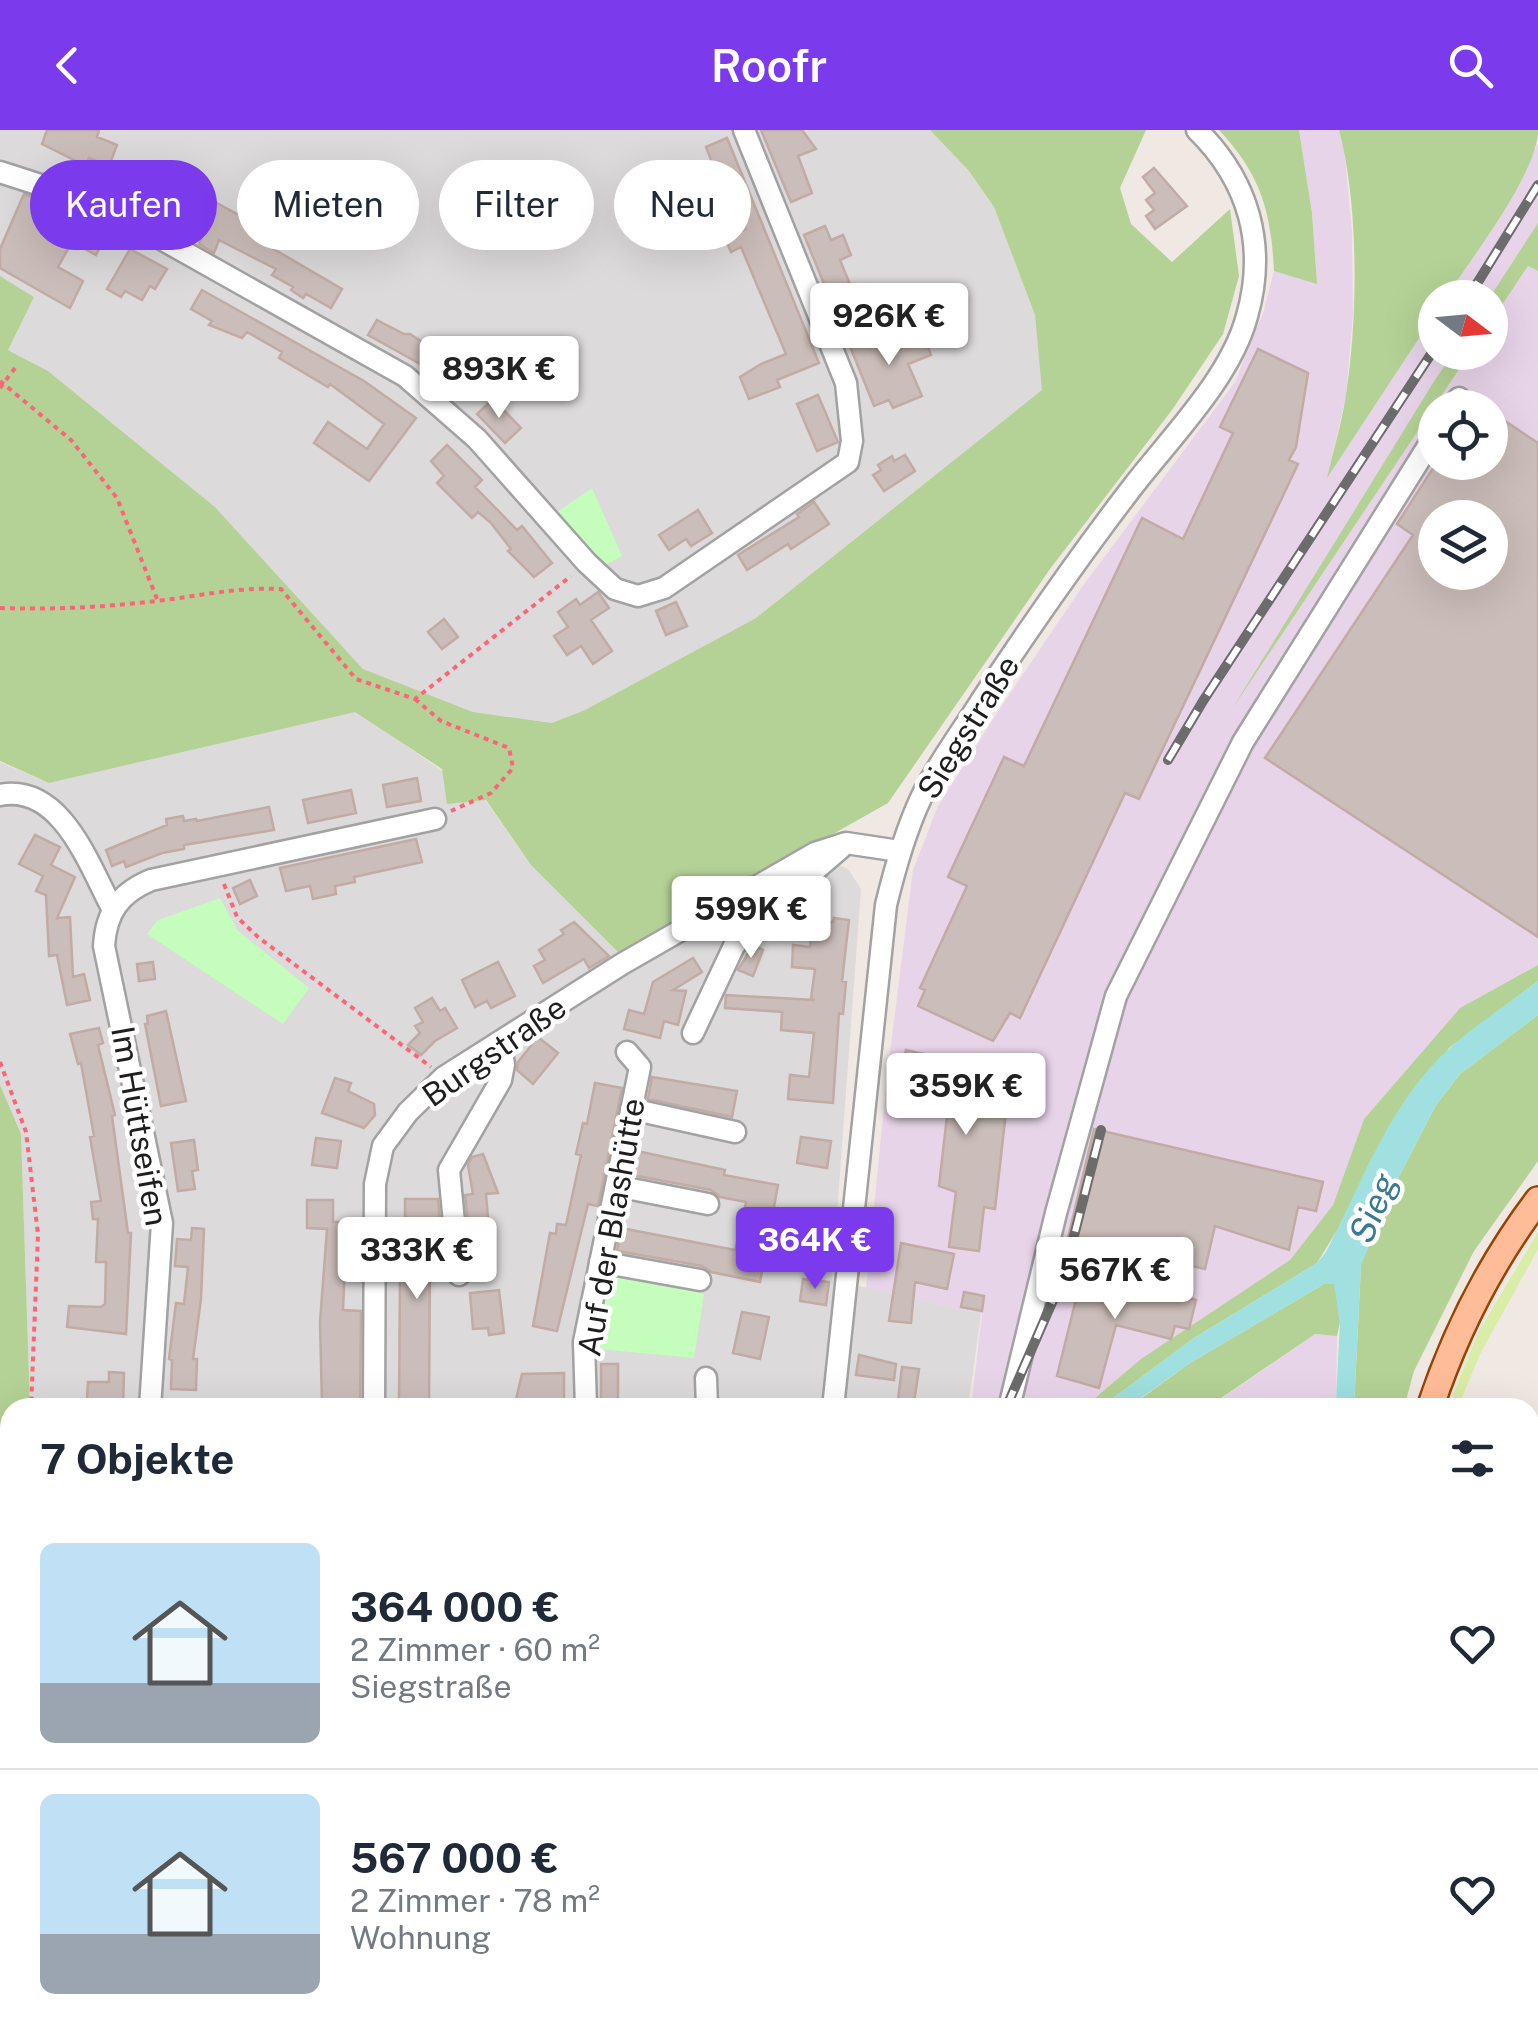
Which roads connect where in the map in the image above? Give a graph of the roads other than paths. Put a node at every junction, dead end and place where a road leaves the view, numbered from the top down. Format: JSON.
{"nodes":[{"id":1,"x":744,"y":130,"type":"edge"},
{"id":2,"x":1197,"y":130,"type":"edge"},
{"id":3,"x":0,"y":172,"type":"edge"},
{"id":4,"x":1418,"y":463,"type":"edge"},
{"id":5,"x":0,"y":795,"type":"edge"},
{"id":6,"x":435,"y":819,"type":"road end"},
{"id":7,"x":846,"y":843,"type":"junction"},
{"id":8,"x":899,"y":851,"type":"junction"},
{"id":9,"x":112,"y":908,"type":"junction"},
{"id":10,"x":693,"y":1034,"type":"dead end"},
{"id":11,"x":500,"y":1042,"type":"junction"},
{"id":12,"x":627,"y":1052,"type":"dead end"},
{"id":13,"x":631,"y":1109,"type":"junction"},
{"id":14,"x":736,"y":1132,"type":"dead end"},
{"id":15,"x":616,"y":1186,"type":"junction"},
{"id":16,"x":1538,"y":1200,"type":"edge"},
{"id":17,"x":708,"y":1204,"type":"dead end"},
{"id":18,"x":600,"y":1262,"type":"junction"},
{"id":19,"x":458,"y":1274,"type":"dead end"},
{"id":20,"x":700,"y":1280,"type":"dead end"},
{"id":21,"x":706,"y":1378,"type":"dead end"},
{"id":22,"x":151,"y":1398,"type":"edge"},
{"id":23,"x":374,"y":1398,"type":"edge"},
{"id":24,"x":586,"y":1398,"type":"edge"},
{"id":25,"x":707,"y":1398,"type":"edge"},
{"id":26,"x":834,"y":1398,"type":"edge"},
{"id":27,"x":1011,"y":1398,"type":"edge"},
{"id":28,"x":1433,"y":1398,"type":"edge"}],
"edges":[{"from":1,"to":3,"type":"street"},
{"from":2,"to":8,"type":"street","name":"Siegstraße"},
{"from":4,"to":27,"type":"street"},
{"from":5,"to":9,"type":"street"},
{"from":6,"to":9,"type":"street"},
{"from":7,"to":8,"type":"street"},
{"from":7,"to":10,"type":"street"},
{"from":7,"to":11,"type":"street","name":"Burgstraße"},
{"from":8,"to":26,"type":"street","name":"Siegstraße"},
{"from":9,"to":22,"type":"street","name":"Im Hüttseifen"},
{"from":11,"to":19,"type":"street"},
{"from":11,"to":23,"type":"street","name":"Burgstraße"},
{"from":12,"to":13,"type":"street","name":"Auf der Blashütte"},
{"from":13,"to":14,"type":"street"},
{"from":13,"to":15,"type":"street","name":"Auf der Blashütte"},
{"from":15,"to":17,"type":"street"},
{"from":15,"to":18,"type":"street","name":"Auf der Blashütte"},
{"from":16,"to":28,"type":"main road"},
{"from":18,"to":20,"type":"street"},
{"from":18,"to":24,"type":"street","name":"Auf der Blashütte"},
{"from":21,"to":25,"type":"street"}]}
